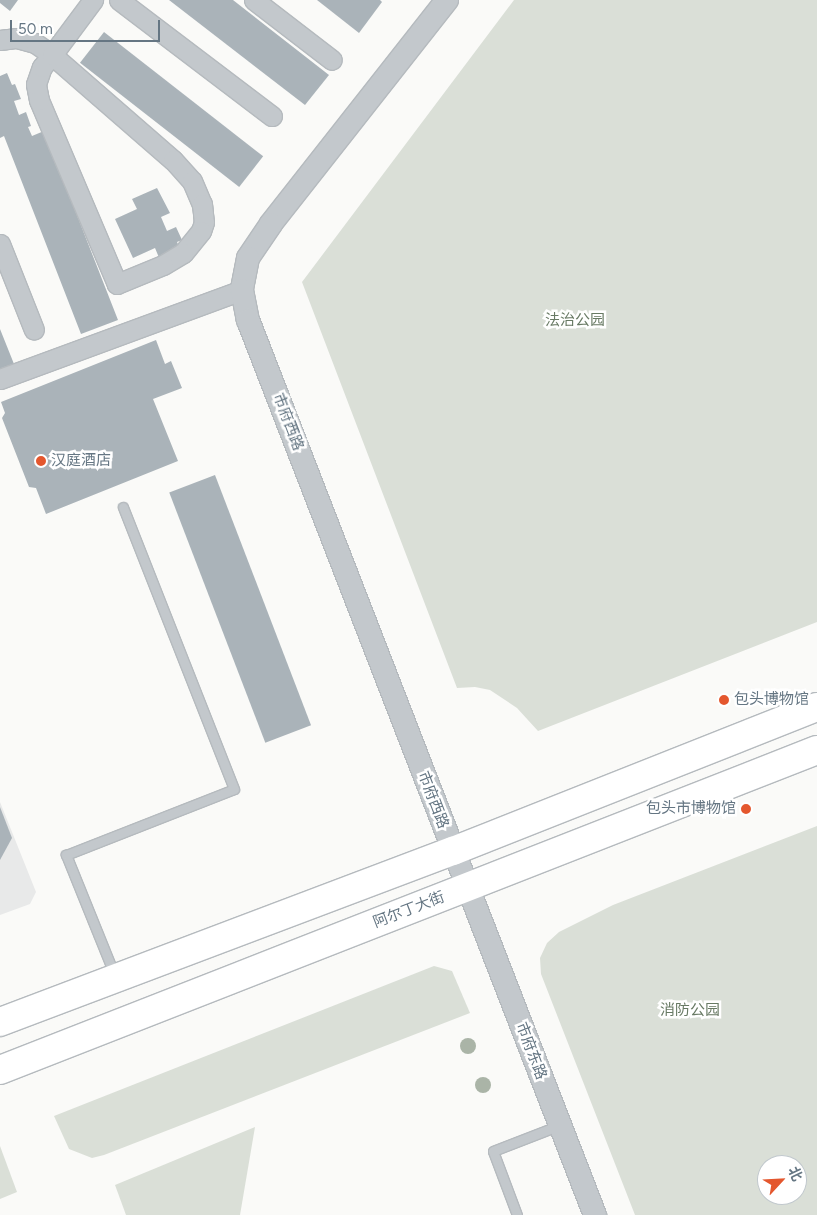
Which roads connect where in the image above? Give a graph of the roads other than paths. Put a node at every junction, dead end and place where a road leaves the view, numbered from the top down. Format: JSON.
{"nodes":[{"id":1,"x":93,"y":0,"type":"edge"},
{"id":2,"x":119,"y":0,"type":"edge"},
{"id":3,"x":254,"y":0,"type":"edge"},
{"id":4,"x":447,"y":0,"type":"edge"},
{"id":5,"x":0,"y":40,"type":"edge"},
{"id":6,"x":52,"y":55,"type":"junction"},
{"id":7,"x":332,"y":60,"type":"dead end"},
{"id":8,"x":272,"y":116,"type":"dead end"},
{"id":9,"x":0,"y":244,"type":"edge"},
{"id":10,"x":242,"y":290,"type":"junction"},
{"id":11,"x":34,"y":330,"type":"dead end"},
{"id":12,"x":0,"y":379,"type":"edge"},
{"id":13,"x":123,"y":506,"type":"dead end"},
{"id":14,"x":817,"y":707,"type":"edge"},
{"id":15,"x":817,"y":750,"type":"edge"},
{"id":16,"x":453,"y":851,"type":"junction"},
{"id":17,"x":467,"y":888,"type":"junction"},
{"id":18,"x":116,"y":976,"type":"junction"},
{"id":19,"x":0,"y":1022,"type":"edge"},
{"id":20,"x":0,"y":1070,"type":"edge"},
{"id":21,"x":560,"y":1125,"type":"junction"},
{"id":22,"x":518,"y":1215,"type":"edge"},
{"id":23,"x":596,"y":1215,"type":"edge"}],
"edges":[{"from":1,"to":6,"type":"street"},
{"from":2,"to":8,"type":"street"},
{"from":3,"to":7,"type":"street"},
{"from":4,"to":10,"type":"street","name":"市府西路"},
{"from":5,"to":6,"type":"street"},
{"from":6,"to":6,"type":"street"},
{"from":9,"to":11,"type":"street"},
{"from":10,"to":12,"type":"street"},
{"from":10,"to":16,"type":"street","name":"市府西路"},
{"from":13,"to":18,"type":"lane"},
{"from":14,"to":16,"type":"main road"},
{"from":15,"to":17,"type":"main road","name":"阿尔丁大街"},
{"from":16,"to":17,"type":"street","name":"市府西路"},
{"from":16,"to":18,"type":"main road"},
{"from":17,"to":20,"type":"main road","name":"阿尔丁大街"},
{"from":17,"to":21,"type":"street","name":"市府东路"},
{"from":18,"to":19,"type":"main road"},
{"from":21,"to":22,"type":"lane"},
{"from":21,"to":23,"type":"street","name":"市府东路"}]}
